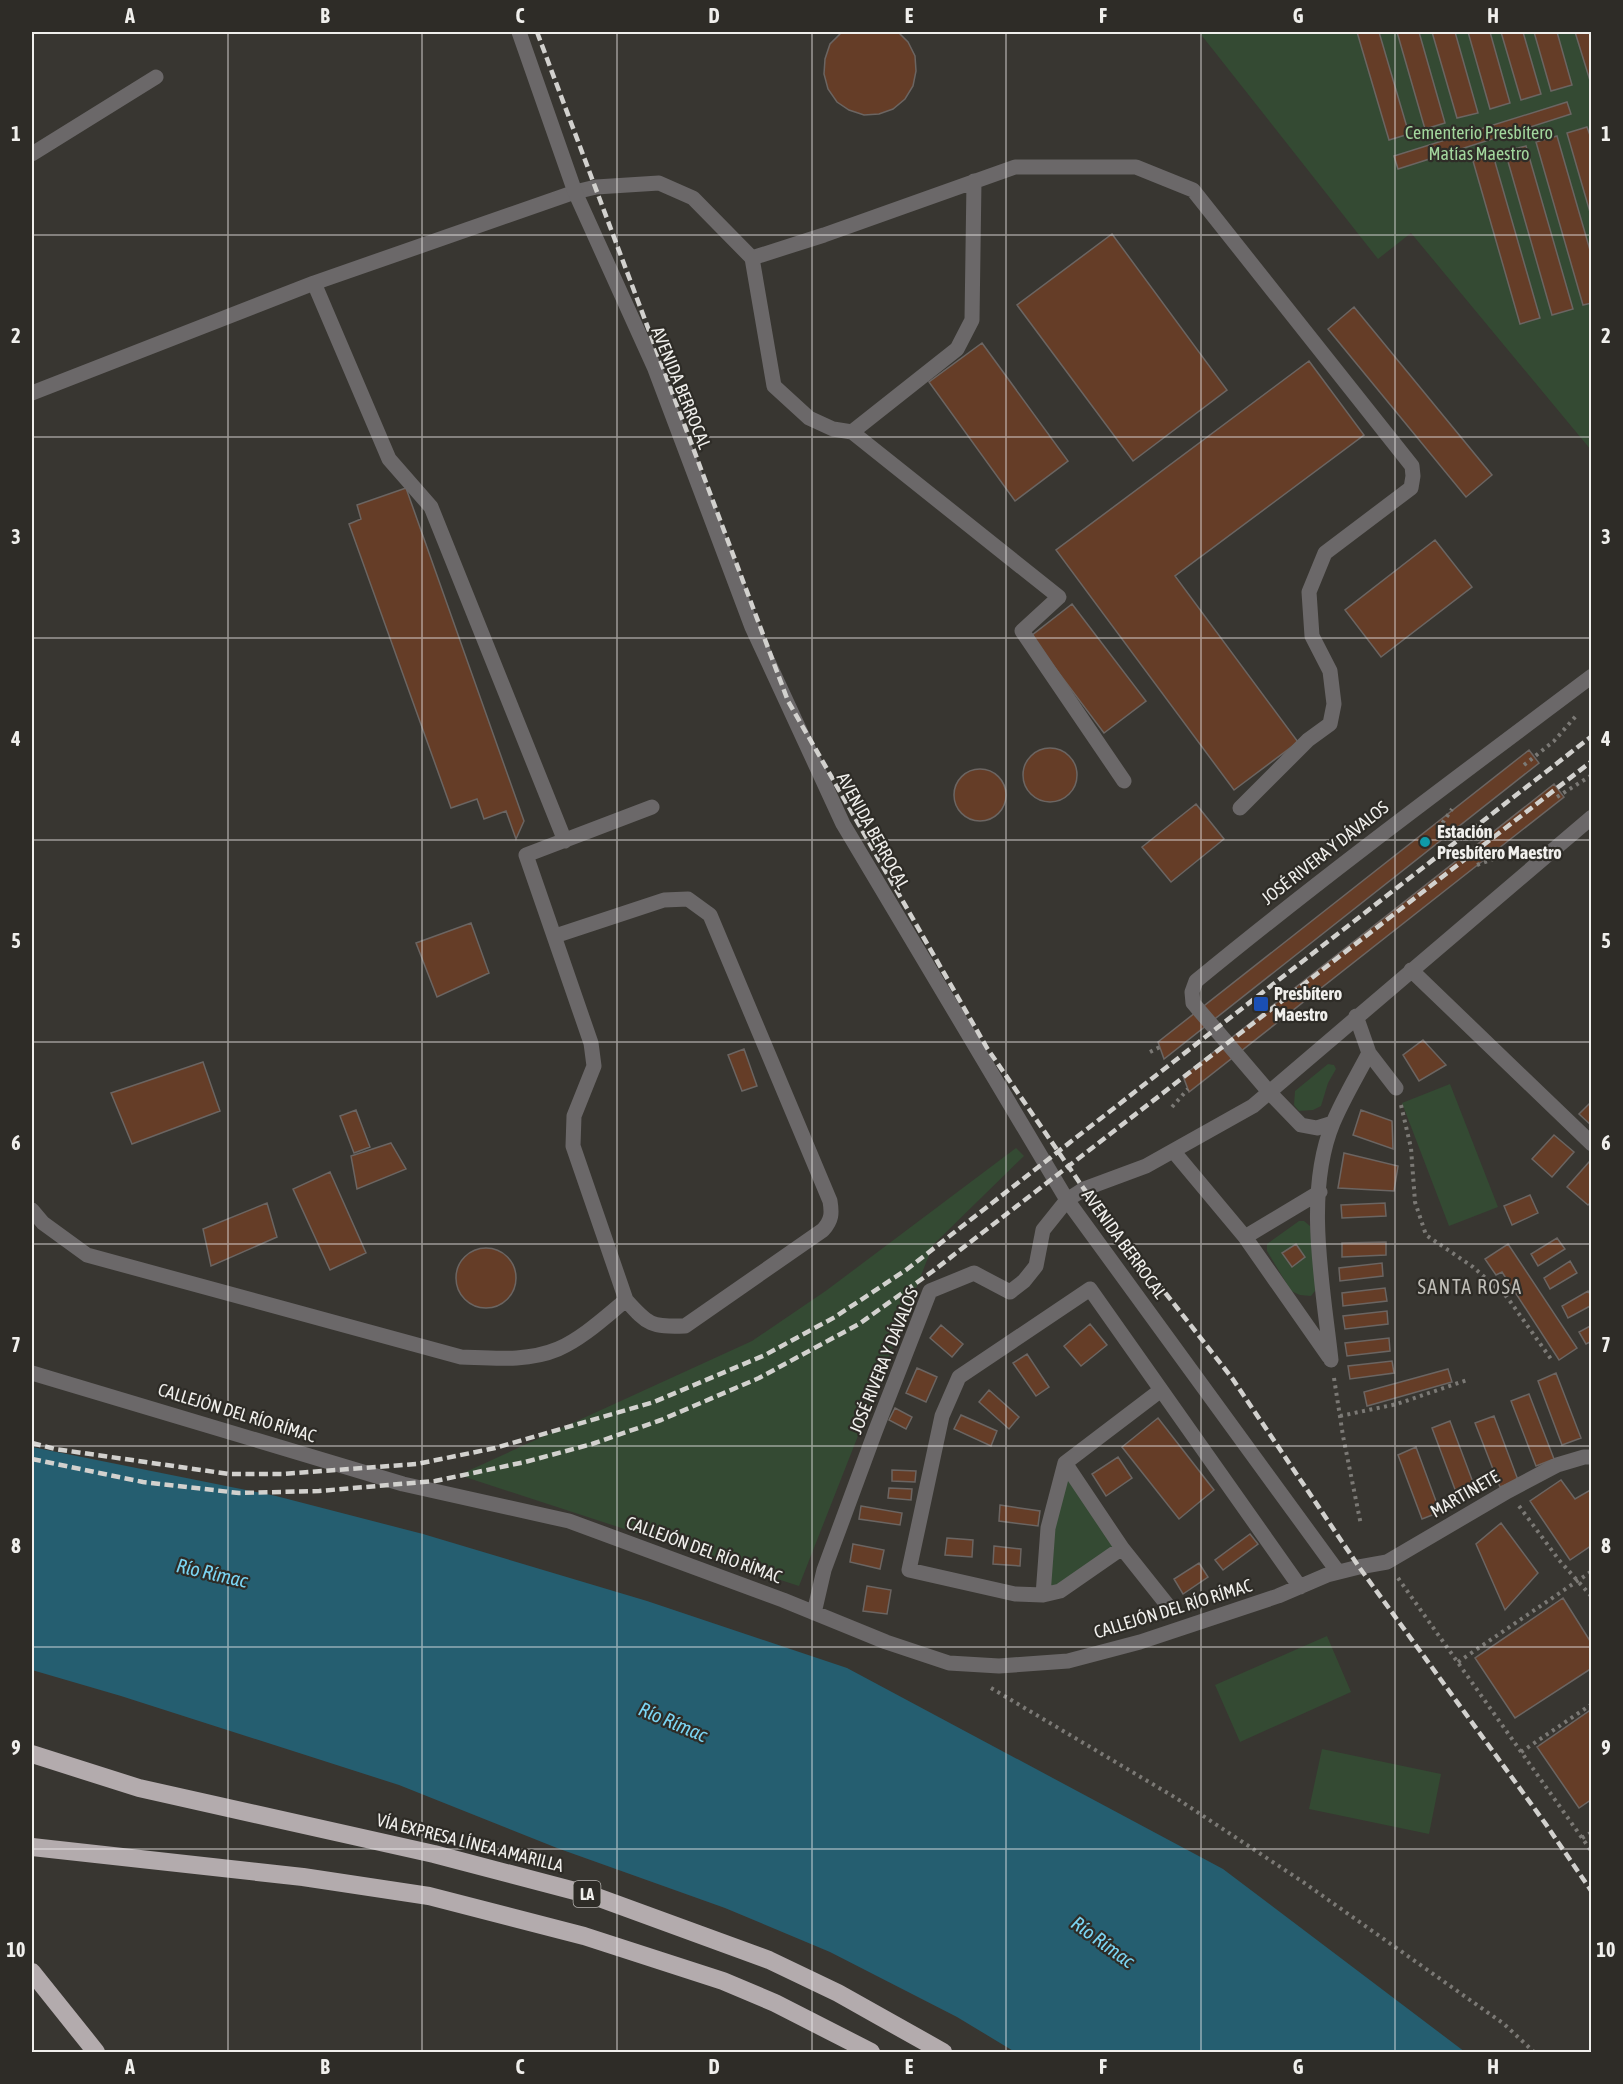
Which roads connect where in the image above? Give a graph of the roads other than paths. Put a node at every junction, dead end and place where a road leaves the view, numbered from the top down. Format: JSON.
{"nodes":[{"id":1,"x":519,"y":32,"type":"edge"},
{"id":2,"x":156,"y":77,"type":"dead end"},
{"id":3,"x":32,"y":154,"type":"edge"},
{"id":4,"x":974,"y":181,"type":"junction"},
{"id":5,"x":575,"y":192,"type":"junction"},
{"id":6,"x":752,"y":258,"type":"junction"},
{"id":7,"x":314,"y":283,"type":"junction"},
{"id":8,"x":32,"y":393,"type":"edge"},
{"id":9,"x":852,"y":432,"type":"junction"},
{"id":10,"x":1592,"y":676,"type":"edge"},
{"id":11,"x":1124,"y":781,"type":"dead end"},
{"id":12,"x":652,"y":807,"type":"dead end"},
{"id":13,"x":1239,"y":808,"type":"dead end"},
{"id":14,"x":1592,"y":818,"type":"edge"},
{"id":15,"x":565,"y":841,"type":"junction"},
{"id":16,"x":555,"y":936,"type":"junction"},
{"id":17,"x":1411,"y":970,"type":"junction"},
{"id":18,"x":1356,"y":1017,"type":"junction"},
{"id":19,"x":1369,"y":1053,"type":"junction"},
{"id":20,"x":1396,"y":1088,"type":"road end"},
{"id":21,"x":1269,"y":1092,"type":"junction"},
{"id":22,"x":1333,"y":1123,"type":"junction"},
{"id":23,"x":1592,"y":1144,"type":"edge"},
{"id":24,"x":1174,"y":1152,"type":"junction"},
{"id":25,"x":1320,"y":1192,"type":"junction"},
{"id":26,"x":1067,"y":1200,"type":"junction"},
{"id":27,"x":32,"y":1210,"type":"edge"},
{"id":28,"x":1245,"y":1238,"type":"junction"},
{"id":29,"x":626,"y":1300,"type":"junction"},
{"id":30,"x":32,"y":1372,"type":"edge"},
{"id":31,"x":1161,"y":1390,"type":"junction"},
{"id":32,"x":1592,"y":1457,"type":"edge"},
{"id":33,"x":1065,"y":1463,"type":"junction"},
{"id":34,"x":1122,"y":1548,"type":"junction"},
{"id":35,"x":1359,"y":1567,"type":"joint"},
{"id":36,"x":1338,"y":1572,"type":"junction"},
{"id":37,"x":1299,"y":1587,"type":"junction"},
{"id":38,"x":1043,"y":1595,"type":"junction"},
{"id":39,"x":1169,"y":1607,"type":"dead end"},
{"id":40,"x":814,"y":1613,"type":"junction"},
{"id":41,"x":32,"y":1754,"type":"edge"},
{"id":42,"x":32,"y":1847,"type":"edge"},
{"id":43,"x":32,"y":1972,"type":"edge"},
{"id":44,"x":96,"y":2052,"type":"edge"},
{"id":45,"x":871,"y":2052,"type":"edge"},
{"id":46,"x":943,"y":2052,"type":"edge"}],
"edges":[{"from":1,"to":5,"type":"street","name":"AVENIDA BERROCAL"},
{"from":2,"to":3,"type":"street"},
{"from":4,"to":6,"type":"street"},
{"from":4,"to":9,"type":"street"},
{"from":4,"to":13,"type":"street"},
{"from":5,"to":6,"type":"street"},
{"from":5,"to":7,"type":"street"},
{"from":5,"to":26,"type":"street","name":"AVENIDA BERROCAL"},
{"from":6,"to":9,"type":"street"},
{"from":7,"to":8,"type":"street"},
{"from":7,"to":15,"type":"street"},
{"from":9,"to":11,"type":"street"},
{"from":10,"to":21,"type":"street","name":"JOSÉ RIVERA Y DÁVALOS"},
{"from":12,"to":15,"type":"street"},
{"from":14,"to":17,"type":"street","name":"JOSÉ RIVERA Y DÁVALOS"},
{"from":15,"to":16,"type":"street"},
{"from":16,"to":29,"type":"street"},
{"from":16,"to":29,"type":"street"},
{"from":17,"to":18,"type":"street","name":"JOSÉ RIVERA Y DÁVALOS"},
{"from":17,"to":23,"type":"street"},
{"from":18,"to":19,"type":"street"},
{"from":18,"to":21,"type":"street","name":"JOSÉ RIVERA Y DÁVALOS"},
{"from":19,"to":20,"type":"street"},
{"from":19,"to":22,"type":"street"},
{"from":21,"to":22,"type":"street"},
{"from":21,"to":24,"type":"street","name":"JOSÉ RIVERA Y DÁVALOS"},
{"from":22,"to":25,"type":"street"},
{"from":24,"to":26,"type":"street","name":"JOSÉ RIVERA Y DÁVALOS"},
{"from":24,"to":28,"type":"street"},
{"from":25,"to":28,"type":"street"},
{"from":25,"to":28,"type":"street"},
{"from":26,"to":36,"type":"street","name":"AVENIDA BERROCAL"},
{"from":26,"to":40,"type":"street","name":"JOSÉ RIVERA Y DÁVALOS"},
{"from":27,"to":29,"type":"street"},
{"from":30,"to":40,"type":"street","name":"CALLEJÓN DEL RÍO RÍMAC"},
{"from":31,"to":33,"type":"street"},
{"from":31,"to":37,"type":"street"},
{"from":31,"to":38,"type":"street"},
{"from":32,"to":35,"type":"street","name":"MARTINETE"},
{"from":33,"to":34,"type":"street"},
{"from":33,"to":38,"type":"street"},
{"from":34,"to":38,"type":"street"},
{"from":34,"to":39,"type":"street"},
{"from":35,"to":36,"type":"street","name":"CALLEJÓN DEL RÍO RÍMAC"},
{"from":36,"to":37,"type":"street","name":"CALLEJÓN DEL RÍO RÍMAC"},
{"from":37,"to":40,"type":"street","name":"CALLEJÓN DEL RÍO RÍMAC"},
{"from":41,"to":46,"type":"highway","name":"VÍA EXPRESA LÍNEA AMARILLA","number":"LA"},
{"from":42,"to":45,"type":"highway","number":"LA"},
{"from":43,"to":44,"type":"highway"}]}
